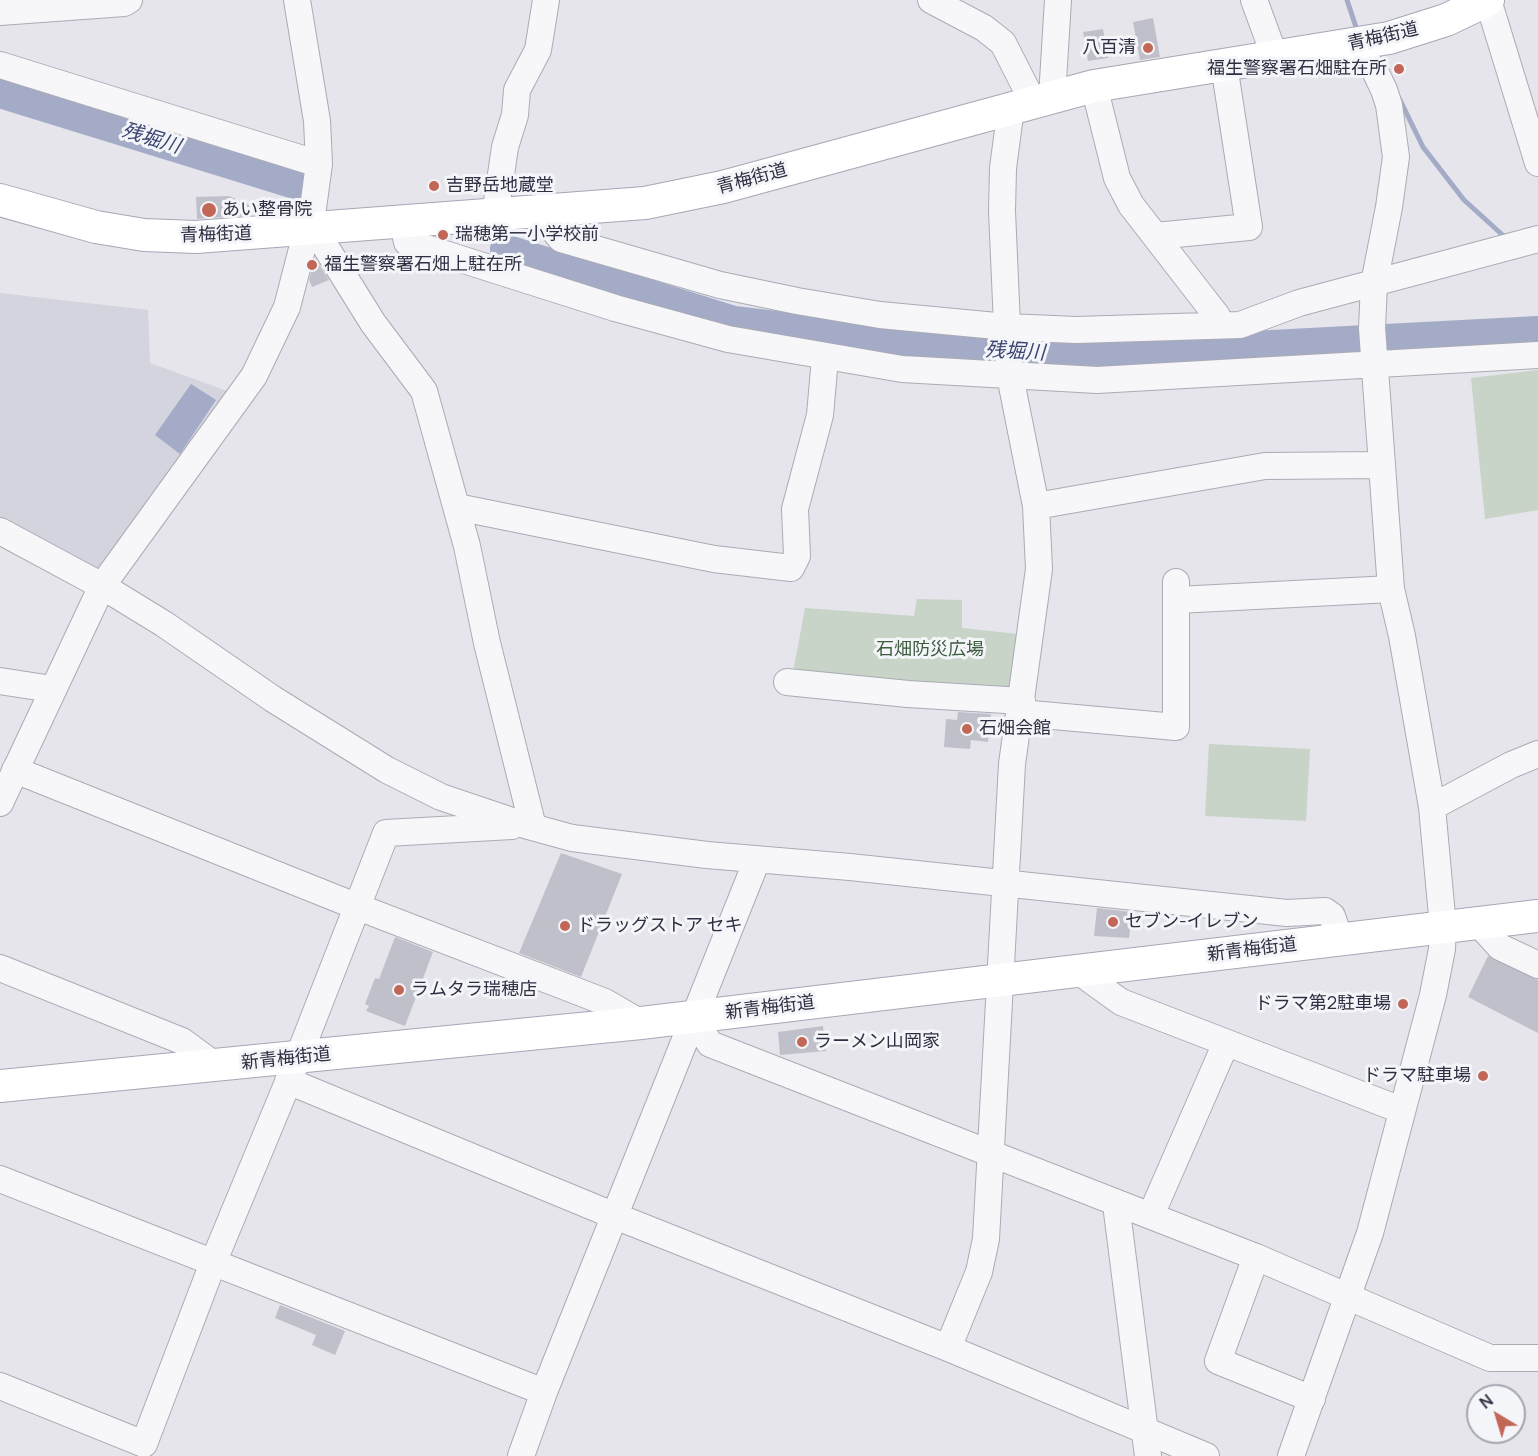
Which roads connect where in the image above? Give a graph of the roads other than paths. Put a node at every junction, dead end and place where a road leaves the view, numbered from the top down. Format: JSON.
{"nodes":[{"id":1,"x":129,"y":0,"type":"edge"},
{"id":2,"x":297,"y":0,"type":"edge"},
{"id":3,"x":546,"y":0,"type":"edge"},
{"id":4,"x":931,"y":0,"type":"edge"},
{"id":5,"x":1058,"y":0,"type":"edge"},
{"id":6,"x":1254,"y":0,"type":"edge"},
{"id":7,"x":1488,"y":0,"type":"edge"},
{"id":8,"x":0,"y":12,"type":"edge"},
{"id":9,"x":1353,"y":45,"type":"junction"},
{"id":10,"x":1275,"y":57,"type":"junction"},
{"id":11,"x":0,"y":65,"type":"edge"},
{"id":12,"x":1224,"y":65,"type":"junction"},
{"id":13,"x":1094,"y":86,"type":"junction"},
{"id":14,"x":1032,"y":102,"type":"junction"},
{"id":15,"x":1538,"y":163,"type":"edge"},
{"id":16,"x":319,"y":164,"type":"junction"},
{"id":17,"x":0,"y":200,"type":"edge"},
{"id":18,"x":555,"y":211,"type":"junction"},
{"id":19,"x":495,"y":215,"type":"junction"},
{"id":20,"x":402,"y":222,"type":"junction"},
{"id":21,"x":310,"y":230,"type":"junction"},
{"id":22,"x":1155,"y":236,"type":"junction"},
{"id":23,"x":1538,"y":239,"type":"edge"},
{"id":24,"x":1374,"y":284,"type":"junction"},
{"id":25,"x":1220,"y":325,"type":"junction"},
{"id":26,"x":1007,"y":328,"type":"junction"},
{"id":27,"x":1538,"y":356,"type":"edge"},
{"id":28,"x":825,"y":358,"type":"junction"},
{"id":29,"x":1375,"y":361,"type":"junction"},
{"id":30,"x":1009,"y":374,"type":"junction"},
{"id":31,"x":1380,"y":465,"type":"junction"},
{"id":32,"x":458,"y":507,"type":"junction"},
{"id":33,"x":1036,"y":507,"type":"junction"},
{"id":34,"x":0,"y":531,"type":"edge"},
{"id":35,"x":102,"y":586,"type":"junction"},
{"id":36,"x":1391,"y":589,"type":"junction"},
{"id":37,"x":0,"y":681,"type":"edge"},
{"id":38,"x":786,"y":682,"type":"dead end"},
{"id":39,"x":52,"y":689,"type":"junction"},
{"id":40,"x":1021,"y":707,"type":"junction"},
{"id":41,"x":1538,"y":754,"type":"edge"},
{"id":42,"x":15,"y":770,"type":"junction"},
{"id":43,"x":0,"y":803,"type":"edge"},
{"id":44,"x":1432,"y":807,"type":"junction"},
{"id":45,"x":527,"y":826,"type":"junction"},
{"id":46,"x":757,"y":860,"type":"junction"},
{"id":47,"x":1005,"y":883,"type":"junction"},
{"id":48,"x":358,"y":908,"type":"junction"},
{"id":49,"x":1538,"y":916,"type":"edge"},
{"id":50,"x":1479,"y":924,"type":"junction"},
{"id":51,"x":1443,"y":927,"type":"junction"},
{"id":52,"x":1340,"y":940,"type":"junction"},
{"id":53,"x":1538,"y":965,"type":"edge"},
{"id":54,"x":0,"y":968,"type":"edge"},
{"id":55,"x":1078,"y":971,"type":"junction"},
{"id":56,"x":1000,"y":980,"type":"junction"},
{"id":57,"x":693,"y":1017,"type":"junction"},
{"id":58,"x":641,"y":1023,"type":"junction"},
{"id":59,"x":1226,"y":1043,"type":"junction"},
{"id":60,"x":216,"y":1066,"type":"junction"},
{"id":61,"x":293,"y":1070,"type":"junction"},
{"id":62,"x":0,"y":1086,"type":"edge"},
{"id":63,"x":1401,"y":1110,"type":"junction"},
{"id":64,"x":993,"y":1156,"type":"junction"},
{"id":65,"x":0,"y":1179,"type":"edge"},
{"id":66,"x":1116,"y":1204,"type":"junction"},
{"id":67,"x":1151,"y":1215,"type":"junction"},
{"id":68,"x":615,"y":1216,"type":"junction"},
{"id":69,"x":1256,"y":1257,"type":"junction"},
{"id":70,"x":213,"y":1263,"type":"junction"},
{"id":71,"x":1350,"y":1295,"type":"junction"},
{"id":72,"x":948,"y":1348,"type":"junction"},
{"id":73,"x":1538,"y":1358,"type":"edge"},
{"id":74,"x":0,"y":1386,"type":"edge"},
{"id":75,"x":544,"y":1392,"type":"junction"},
{"id":76,"x":1312,"y":1399,"type":"junction"},
{"id":77,"x":1146,"y":1444,"type":"edge"},
{"id":78,"x":521,"y":1456,"type":"edge"},
{"id":79,"x":1206,"y":1456,"type":"edge"},
{"id":80,"x":1291,"y":1456,"type":"edge"}],
"edges":[{"from":1,"to":8,"type":"street"},
{"from":2,"to":16,"type":"street"},
{"from":3,"to":19,"type":"street"},
{"from":4,"to":14,"type":"street"},
{"from":5,"to":14,"type":"street"},
{"from":6,"to":10,"type":"street"},
{"from":7,"to":9,"type":"main road","name":"青梅街道"},
{"from":7,"to":15,"type":"street"},
{"from":9,"to":10,"type":"main road","name":"青梅街道"},
{"from":9,"to":24,"type":"street"},
{"from":10,"to":12,"type":"main road","name":"青梅街道"},
{"from":11,"to":16,"type":"street"},
{"from":12,"to":13,"type":"main road","name":"青梅街道"},
{"from":12,"to":22,"type":"street"},
{"from":13,"to":14,"type":"main road","name":"青梅街道"},
{"from":13,"to":22,"type":"street"},
{"from":14,"to":18,"type":"main road","name":"青梅街道"},
{"from":14,"to":26,"type":"street"},
{"from":16,"to":21,"type":"street"},
{"from":17,"to":21,"type":"main road","name":"青梅街道"},
{"from":18,"to":19,"type":"main road","name":"青梅街道"},
{"from":18,"to":26,"type":"street"},
{"from":19,"to":20,"type":"main road","name":"青梅街道"},
{"from":20,"to":21,"type":"main road","name":"青梅街道"},
{"from":20,"to":28,"type":"street"},
{"from":21,"to":32,"type":"street"},
{"from":21,"to":35,"type":"street"},
{"from":22,"to":25,"type":"street"},
{"from":23,"to":24,"type":"street"},
{"from":24,"to":25,"type":"street"},
{"from":24,"to":29,"type":"street"},
{"from":25,"to":26,"type":"street"},
{"from":26,"to":30,"type":"street"},
{"from":27,"to":29,"type":"street"},
{"from":28,"to":30,"type":"street"},
{"from":28,"to":32,"type":"street"},
{"from":29,"to":30,"type":"street"},
{"from":29,"to":31,"type":"street"},
{"from":30,"to":33,"type":"street"},
{"from":31,"to":33,"type":"street"},
{"from":31,"to":36,"type":"street"},
{"from":32,"to":45,"type":"street"},
{"from":33,"to":40,"type":"street"},
{"from":34,"to":35,"type":"street"},
{"from":35,"to":39,"type":"street"},
{"from":35,"to":45,"type":"street"},
{"from":36,"to":40,"type":"street"},
{"from":36,"to":44,"type":"street"},
{"from":37,"to":39,"type":"street"},
{"from":38,"to":40,"type":"street"},
{"from":39,"to":42,"type":"street"},
{"from":40,"to":47,"type":"street"},
{"from":41,"to":44,"type":"street"},
{"from":42,"to":43,"type":"street"},
{"from":42,"to":48,"type":"street"},
{"from":44,"to":51,"type":"street"},
{"from":45,"to":46,"type":"street"},
{"from":45,"to":48,"type":"street"},
{"from":46,"to":47,"type":"street"},
{"from":46,"to":57,"type":"street"},
{"from":47,"to":52,"type":"street"},
{"from":47,"to":56,"type":"street"},
{"from":48,"to":58,"type":"street"},
{"from":48,"to":61,"type":"street"},
{"from":49,"to":50,"type":"main road","name":"新青梅街道"},
{"from":50,"to":51,"type":"main road","name":"新青梅街道"},
{"from":50,"to":53,"type":"street"},
{"from":51,"to":52,"type":"main road","name":"新青梅街道"},
{"from":51,"to":63,"type":"street"},
{"from":52,"to":55,"type":"main road","name":"新青梅街道"},
{"from":54,"to":60,"type":"street"},
{"from":55,"to":56,"type":"main road","name":"新青梅街道"},
{"from":55,"to":59,"type":"street"},
{"from":56,"to":57,"type":"main road","name":"新青梅街道"},
{"from":56,"to":64,"type":"street"},
{"from":57,"to":58,"type":"main road","name":"新青梅街道"},
{"from":57,"to":64,"type":"street"},
{"from":57,"to":68,"type":"street"},
{"from":58,"to":61,"type":"main road","name":"新青梅街道"},
{"from":59,"to":63,"type":"street"},
{"from":59,"to":67,"type":"street"},
{"from":60,"to":61,"type":"main road","name":"新青梅街道"},
{"from":60,"to":62,"type":"main road","name":"新青梅街道"},
{"from":61,"to":68,"type":"street"},
{"from":61,"to":70,"type":"street"},
{"from":63,"to":71,"type":"street"},
{"from":64,"to":66,"type":"street"},
{"from":64,"to":72,"type":"street"},
{"from":65,"to":70,"type":"street"},
{"from":66,"to":67,"type":"street"},
{"from":66,"to":77,"type":"street"},
{"from":67,"to":69,"type":"street"},
{"from":68,"to":72,"type":"street"},
{"from":68,"to":75,"type":"street"},
{"from":69,"to":71,"type":"street"},
{"from":69,"to":76,"type":"street"},
{"from":70,"to":74,"type":"street"},
{"from":70,"to":75,"type":"street"},
{"from":71,"to":73,"type":"street"},
{"from":71,"to":76,"type":"street"},
{"from":72,"to":77,"type":"street"},
{"from":75,"to":78,"type":"street"},
{"from":76,"to":80,"type":"street"},
{"from":77,"to":79,"type":"street"}]}
